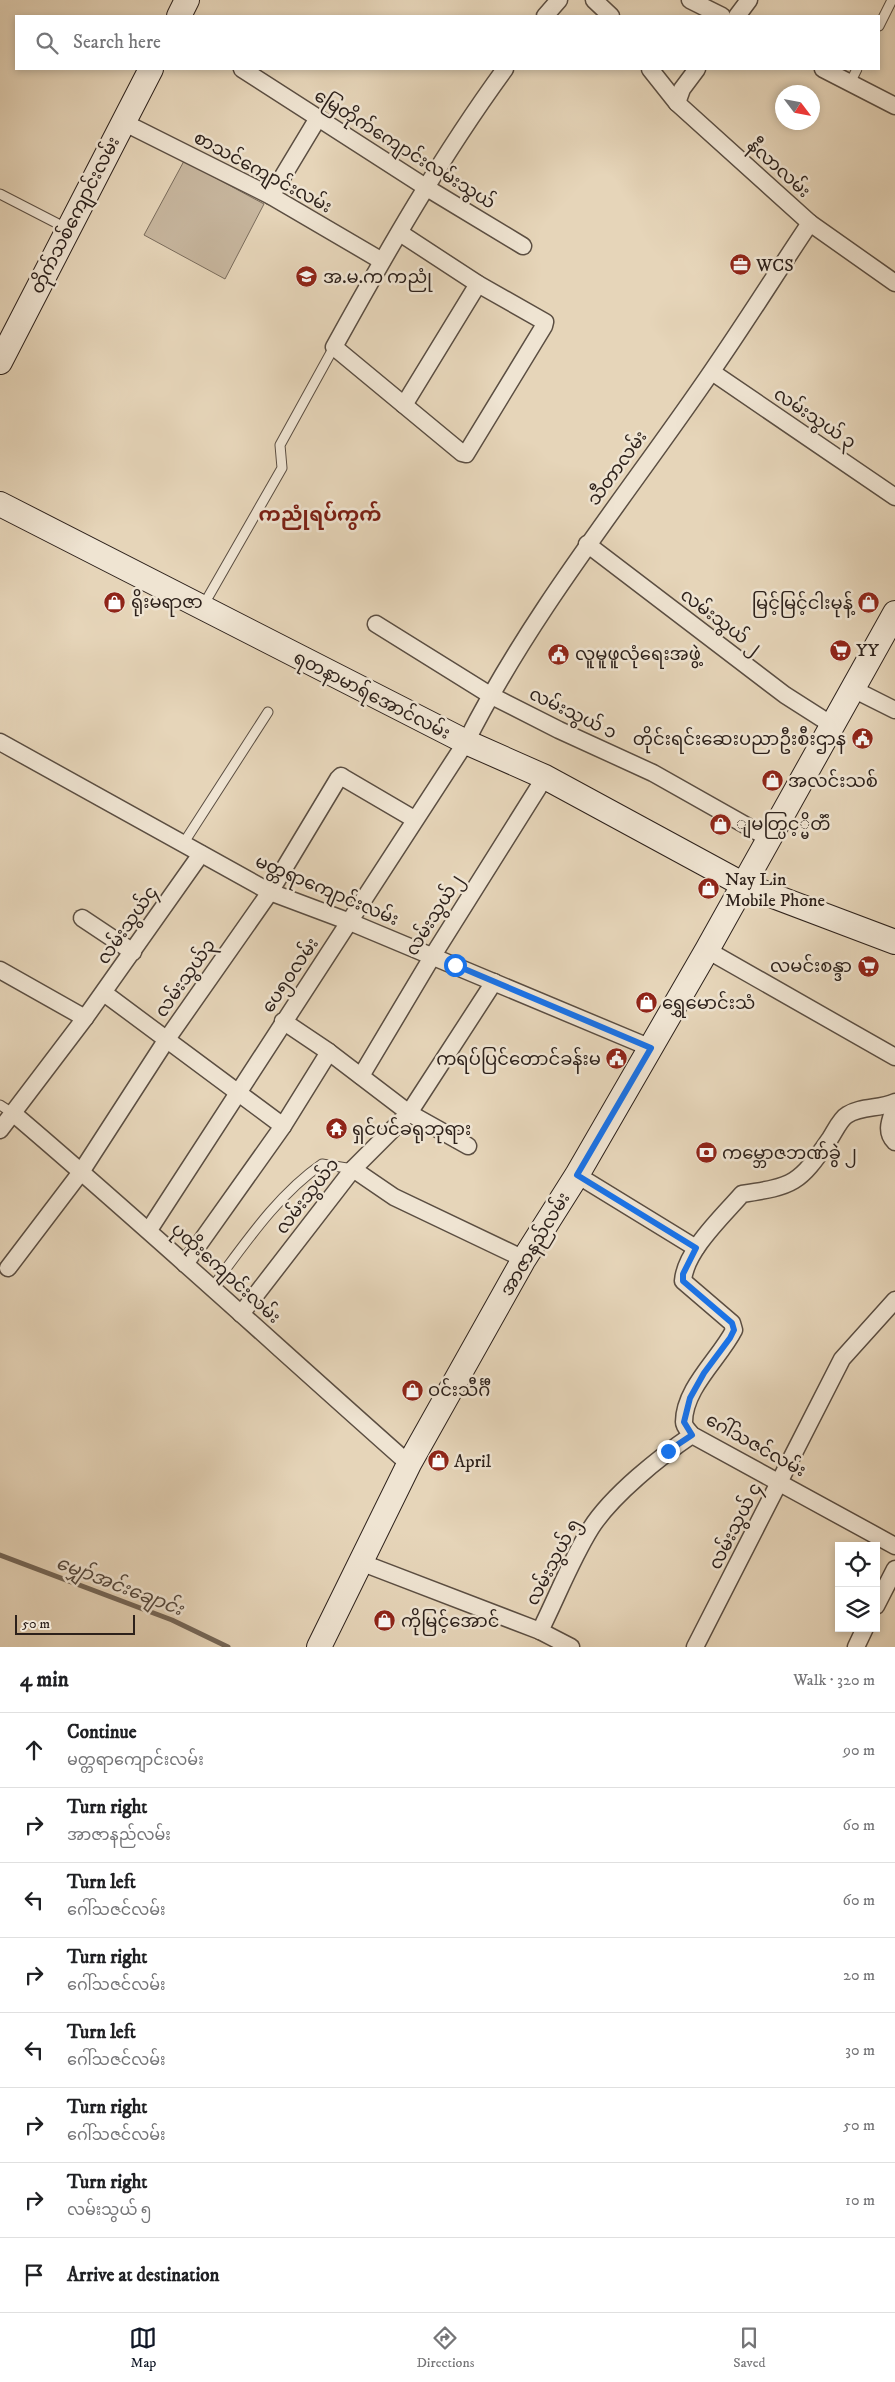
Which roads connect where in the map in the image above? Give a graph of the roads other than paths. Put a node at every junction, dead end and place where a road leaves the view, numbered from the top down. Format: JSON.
{"nodes":[{"id":1,"x":187,"y":0,"type":"edge"},
{"id":2,"x":559,"y":0,"type":"edge"},
{"id":3,"x":594,"y":0,"type":"edge"},
{"id":4,"x":690,"y":0,"type":"edge"},
{"id":5,"x":749,"y":0,"type":"edge"},
{"id":6,"x":892,"y":0,"type":"edge"},
{"id":7,"x":180,"y":15,"type":"edge"},
{"id":8,"x":546,"y":15,"type":"edge"},
{"id":9,"x":610,"y":15,"type":"edge"},
{"id":10,"x":720,"y":15,"type":"edge"},
{"id":11,"x":738,"y":15,"type":"edge"},
{"id":12,"x":880,"y":24,"type":"edge"},
{"id":13,"x":150,"y":70,"type":"edge"},
{"id":14,"x":244,"y":70,"type":"edge"},
{"id":15,"x":504,"y":70,"type":"edge"},
{"id":16,"x":651,"y":70,"type":"edge"},
{"id":17,"x":696,"y":70,"type":"edge"},
{"id":18,"x":827,"y":70,"type":"edge"},
{"id":19,"x":853,"y":76,"type":"edge"},
{"id":20,"x":677,"y":103,"type":"junction"},
{"id":21,"x":895,"y":106,"type":"edge"},
{"id":22,"x":318,"y":118,"type":"junction"},
{"id":23,"x":124,"y":122,"type":"junction"},
{"id":24,"x":427,"y":188,"type":"junction"},
{"id":25,"x":0,"y":194,"type":"edge"},
{"id":26,"x":271,"y":196,"type":"junction"},
{"id":27,"x":810,"y":223,"type":"junction"},
{"id":28,"x":68,"y":229,"type":"junction"},
{"id":29,"x":400,"y":233,"type":"junction"},
{"id":30,"x":523,"y":246,"type":"dead end"},
{"id":31,"x":382,"y":261,"type":"junction"},
{"id":32,"x":895,"y":283,"type":"edge"},
{"id":33,"x":478,"y":284,"type":"junction"},
{"id":34,"x":334,"y":347,"type":"junction"},
{"id":35,"x":0,"y":362,"type":"edge"},
{"id":36,"x":712,"y":372,"type":"junction"},
{"id":37,"x":404,"y":405,"type":"junction"},
{"id":38,"x":895,"y":497,"type":"edge"},
{"id":39,"x":0,"y":505,"type":"edge"},
{"id":40,"x":587,"y":544,"type":"junction"},
{"id":41,"x":202,"y":608,"type":"junction"},
{"id":42,"x":895,"y":613,"type":"edge"},
{"id":43,"x":376,"y":624,"type":"dead end"},
{"id":44,"x":853,"y":689,"type":"junction"},
{"id":45,"x":490,"y":695,"type":"junction"},
{"id":46,"x":895,"y":710,"type":"edge"},
{"id":47,"x":268,"y":712,"type":"dead end"},
{"id":48,"x":832,"y":725,"type":"junction"},
{"id":49,"x":0,"y":742,"type":"edge"},
{"id":50,"x":466,"y":742,"type":"junction"},
{"id":51,"x":545,"y":777,"type":"junction"},
{"id":52,"x":414,"y":820,"type":"junction"},
{"id":53,"x":770,"y":839,"type":"junction"},
{"id":54,"x":183,"y":844,"type":"junction"},
{"id":55,"x":201,"y":854,"type":"junction"},
{"id":56,"x":744,"y":885,"type":"junction"},
{"id":57,"x":270,"y":892,"type":"junction"},
{"id":58,"x":82,"y":918,"type":"dead end"},
{"id":59,"x":350,"y":922,"type":"junction"},
{"id":60,"x":895,"y":942,"type":"edge"},
{"id":61,"x":707,"y":950,"type":"junction"},
{"id":62,"x":133,"y":952,"type":"junction"},
{"id":63,"x":432,"y":957,"type":"junction"},
{"id":64,"x":0,"y":970,"type":"edge"},
{"id":65,"x":494,"y":982,"type":"junction"},
{"id":66,"x":104,"y":993,"type":"junction"},
{"id":67,"x":85,"y":1018,"type":"junction"},
{"id":68,"x":283,"y":1021,"type":"junction"},
{"id":69,"x":167,"y":1039,"type":"junction"},
{"id":70,"x":651,"y":1048,"type":"junction"},
{"id":71,"x":330,"y":1052,"type":"junction"},
{"id":72,"x":895,"y":1057,"type":"edge"},
{"id":73,"x":361,"y":1076,"type":"junction"},
{"id":74,"x":238,"y":1091,"type":"junction"},
{"id":75,"x":895,"y":1104,"type":"edge"},
{"id":76,"x":0,"y":1105,"type":"edge"},
{"id":77,"x":409,"y":1113,"type":"junction"},
{"id":78,"x":14,"y":1114,"type":"junction"},
{"id":79,"x":283,"y":1126,"type":"junction"},
{"id":80,"x":0,"y":1130,"type":"edge"},
{"id":81,"x":895,"y":1142,"type":"edge"},
{"id":82,"x":468,"y":1146,"type":"dead end"},
{"id":83,"x":353,"y":1170,"type":"junction"},
{"id":84,"x":81,"y":1172,"type":"junction"},
{"id":85,"x":577,"y":1175,"type":"junction"},
{"id":86,"x":149,"y":1230,"type":"junction"},
{"id":87,"x":696,"y":1248,"type":"junction"},
{"id":88,"x":524,"y":1259,"type":"junction"},
{"id":89,"x":185,"y":1264,"type":"junction"},
{"id":90,"x":8,"y":1268,"type":"dead end"},
{"id":91,"x":211,"y":1289,"type":"junction"},
{"id":92,"x":895,"y":1300,"type":"edge"},
{"id":93,"x":241,"y":1314,"type":"junction"},
{"id":94,"x":692,"y":1435,"type":"junction"},
{"id":95,"x":408,"y":1464,"type":"junction"},
{"id":96,"x":780,"y":1482,"type":"junction"},
{"id":97,"x":895,"y":1546,"type":"edge"},
{"id":98,"x":360,"y":1562,"type":"junction"},
{"id":99,"x":895,"y":1569,"type":"edge"},
{"id":100,"x":880,"y":1598,"type":"edge"},
{"id":101,"x":540,"y":1630,"type":"junction"},
{"id":102,"x":863,"y":1632,"type":"edge"},
{"id":103,"x":319,"y":1647,"type":"edge"},
{"id":104,"x":570,"y":1647,"type":"edge"},
{"id":105,"x":695,"y":1647,"type":"edge"},
{"id":106,"x":856,"y":1647,"type":"edge"}],
"edges":[{"from":1,"to":7,"type":"street"},
{"from":2,"to":8,"type":"street"},
{"from":3,"to":9,"type":"street"},
{"from":4,"to":10,"type":"street"},
{"from":5,"to":11,"type":"street"},
{"from":6,"to":12,"type":"lane"},
{"from":13,"to":23,"type":"street","name":"တိုက်သစ်ကျောင်းလမ်း"},
{"from":14,"to":22,"type":"street","name":"မြေတိုက်ကျောင်းလမ်းသွယ်"},
{"from":15,"to":24,"type":"street"},
{"from":16,"to":20,"type":"street","name":"နီလာလမ်း"},
{"from":17,"to":20,"type":"street"},
{"from":18,"to":19,"type":"street"},
{"from":19,"to":21,"type":"street"},
{"from":20,"to":27,"type":"street","name":"နီလာလမ်း"},
{"from":22,"to":24,"type":"street","name":"မြေတိုက်ကျောင်းလမ်းသွယ်"},
{"from":22,"to":26,"type":"street"},
{"from":23,"to":26,"type":"street","name":"စာသင်ကျောင်းလမ်း"},
{"from":23,"to":28,"type":"street","name":"တိုက်သစ်ကျောင်းလမ်း"},
{"from":24,"to":29,"type":"street"},
{"from":24,"to":30,"type":"street","name":"မြေတိုက်ကျောင်းလမ်းသွယ်"},
{"from":25,"to":28,"type":"lane"},
{"from":26,"to":31,"type":"street","name":"စာသင်ကျောင်းလမ်း"},
{"from":27,"to":32,"type":"street","name":"နီလာလမ်း"},
{"from":27,"to":36,"type":"street","name":"သီတာလမ်း"},
{"from":28,"to":35,"type":"street","name":"တိုက်သစ်ကျောင်းလမ်း"},
{"from":29,"to":31,"type":"street"},
{"from":29,"to":33,"type":"street"},
{"from":31,"to":34,"type":"street"},
{"from":33,"to":37,"type":"street"},
{"from":33,"to":37,"type":"street"},
{"from":34,"to":37,"type":"street"},
{"from":34,"to":41,"type":"lane"},
{"from":36,"to":38,"type":"street","name":"လမ်းသွယ် ၃"},
{"from":36,"to":40,"type":"street","name":"သီတာလမ်း"},
{"from":39,"to":41,"type":"street","name":"ရတနာမာရ်အောင်လမ်း"},
{"from":40,"to":45,"type":"street","name":"သီတာလမ်း"},
{"from":40,"to":48,"type":"street","name":"လမ်းသွယ် ၂"},
{"from":41,"to":50,"type":"street","name":"ရတနာမာရ်အောင်လမ်း"},
{"from":42,"to":44,"type":"street","name":"အာဇာနည်လမ်း"},
{"from":43,"to":45,"type":"street","name":"လမ်းသွယ် ၁"},
{"from":44,"to":46,"type":"street"},
{"from":44,"to":48,"type":"street","name":"အာဇာနည်လမ်း"},
{"from":45,"to":50,"type":"street","name":"သီတာလမ်း"},
{"from":45,"to":53,"type":"street","name":"လမ်းသွယ် ၁"},
{"from":47,"to":54,"type":"lane"},
{"from":48,"to":53,"type":"street","name":"အာဇာနည်လမ်း"},
{"from":49,"to":54,"type":"street","name":"မတ္တရာကျောင်းလမ်း"},
{"from":50,"to":51,"type":"street","name":"ရတနာမာရ်အောင်လမ်း"},
{"from":50,"to":52,"type":"street","name":"ပေ၅၀လမ်း"},
{"from":51,"to":56,"type":"street","name":"ရတနာမာရ်အောင်လမ်း"},
{"from":51,"to":63,"type":"street","name":"လမ်းသွယ်၂"},
{"from":52,"to":57,"type":"street","name":"လမ်းသွယ်၃"},
{"from":52,"to":59,"type":"street","name":"ပေ၅၀လမ်း"},
{"from":53,"to":56,"type":"street","name":"အာဇာနည်လမ်း"},
{"from":54,"to":55,"type":"street","name":"မတ္တရာကျောင်းလမ်း"},
{"from":55,"to":57,"type":"street","name":"မတ္တရာကျောင်းလမ်း"},
{"from":55,"to":62,"type":"street","name":"လမ်းသွယ်၄"},
{"from":56,"to":60,"type":"street","name":"ရတနာမာရ်အောင်လမ်း"},
{"from":56,"to":61,"type":"street","name":"အာဇာနည်လမ်း"},
{"from":57,"to":59,"type":"street","name":"မတ္တရာကျောင်းလမ်း"},
{"from":57,"to":69,"type":"street","name":"လမ်းသွယ်၃"},
{"from":58,"to":62,"type":"street"},
{"from":59,"to":63,"type":"street","name":"မတ္တရာကျောင်းလမ်း"},
{"from":59,"to":68,"type":"street","name":"ပေ၅၀လမ်း"},
{"from":61,"to":70,"type":"street","name":"အာဇာနည်လမ်း"},
{"from":61,"to":72,"type":"street"},
{"from":62,"to":66,"type":"street","name":"လမ်းသွယ်၄"},
{"from":63,"to":65,"type":"street","name":"မတ္တရာကျောင်းလမ်း"},
{"from":63,"to":73,"type":"street","name":"လမ်းသွယ်၂"},
{"from":64,"to":67,"type":"street"},
{"from":65,"to":70,"type":"street","name":"မတ္တရာကျောင်းလမ်း"},
{"from":65,"to":77,"type":"street","name":"လမ်းသွယ်၁"},
{"from":66,"to":67,"type":"street","name":"လမ်းသွယ်၄"},
{"from":66,"to":69,"type":"street"},
{"from":67,"to":78,"type":"street"},
{"from":68,"to":71,"type":"street"},
{"from":68,"to":74,"type":"street","name":"ပေ၅၀လမ်း"},
{"from":69,"to":74,"type":"street"},
{"from":69,"to":84,"type":"street","name":"လမ်းသွယ်၃"},
{"from":70,"to":85,"type":"street","name":"အာဇာနည်လမ်း"},
{"from":71,"to":73,"type":"street"},
{"from":71,"to":79,"type":"street"},
{"from":73,"to":77,"type":"street"},
{"from":74,"to":79,"type":"street"},
{"from":74,"to":86,"type":"street","name":"ပေ၅၀လမ်း"},
{"from":75,"to":81,"type":"street"},
{"from":75,"to":87,"type":"street","name":"ဂေါ်သဇင်လမ်း"},
{"from":76,"to":78,"type":"lane"},
{"from":77,"to":82,"type":"street"},
{"from":77,"to":83,"type":"street","name":"လမ်းသွယ်၁"},
{"from":78,"to":80,"type":"street"},
{"from":78,"to":84,"type":"street","name":"ပုထိုးကျောင်းလမ်း"},
{"from":79,"to":89,"type":"street"},
{"from":83,"to":88,"type":"street"},
{"from":83,"to":91,"type":"lane"},
{"from":83,"to":93,"type":"street","name":"လမ်းသွယ်၁"},
{"from":84,"to":86,"type":"street","name":"ပုထိုးကျောင်းလမ်း"},
{"from":84,"to":90,"type":"street","name":"လမ်းသွယ်၃"},
{"from":85,"to":87,"type":"street"},
{"from":85,"to":88,"type":"street","name":"အာဇာနည်လမ်း"},
{"from":86,"to":89,"type":"street","name":"ပုထိုးကျောင်းလမ်း"},
{"from":87,"to":94,"type":"street","name":"ဂေါ်သဇင်လမ်း"},
{"from":88,"to":95,"type":"street","name":"အာဇာနည်လမ်း"},
{"from":89,"to":91,"type":"street","name":"ပုထိုးကျောင်းလမ်း"},
{"from":91,"to":93,"type":"street","name":"ပုထိုးကျောင်းလမ်း"},
{"from":92,"to":96,"type":"street","name":"လမ်းသွယ် ၄"},
{"from":93,"to":95,"type":"street","name":"ပုထိုးကျောင်းလမ်း"},
{"from":94,"to":96,"type":"street","name":"ဂေါ်သဇင်လမ်း"},
{"from":94,"to":101,"type":"street","name":"လမ်းသွယ် ၅"},
{"from":95,"to":98,"type":"street","name":"အာဇာနည်လမ်း"},
{"from":96,"to":97,"type":"street","name":"ဂေါ်သဇင်လမ်း"},
{"from":96,"to":105,"type":"street","name":"လမ်းသွယ် ၄"},
{"from":98,"to":101,"type":"street"},
{"from":98,"to":103,"type":"street","name":"အာဇာနည်လမ်း"},
{"from":99,"to":100,"type":"street"},
{"from":101,"to":104,"type":"street"},
{"from":102,"to":106,"type":"street"}]}
